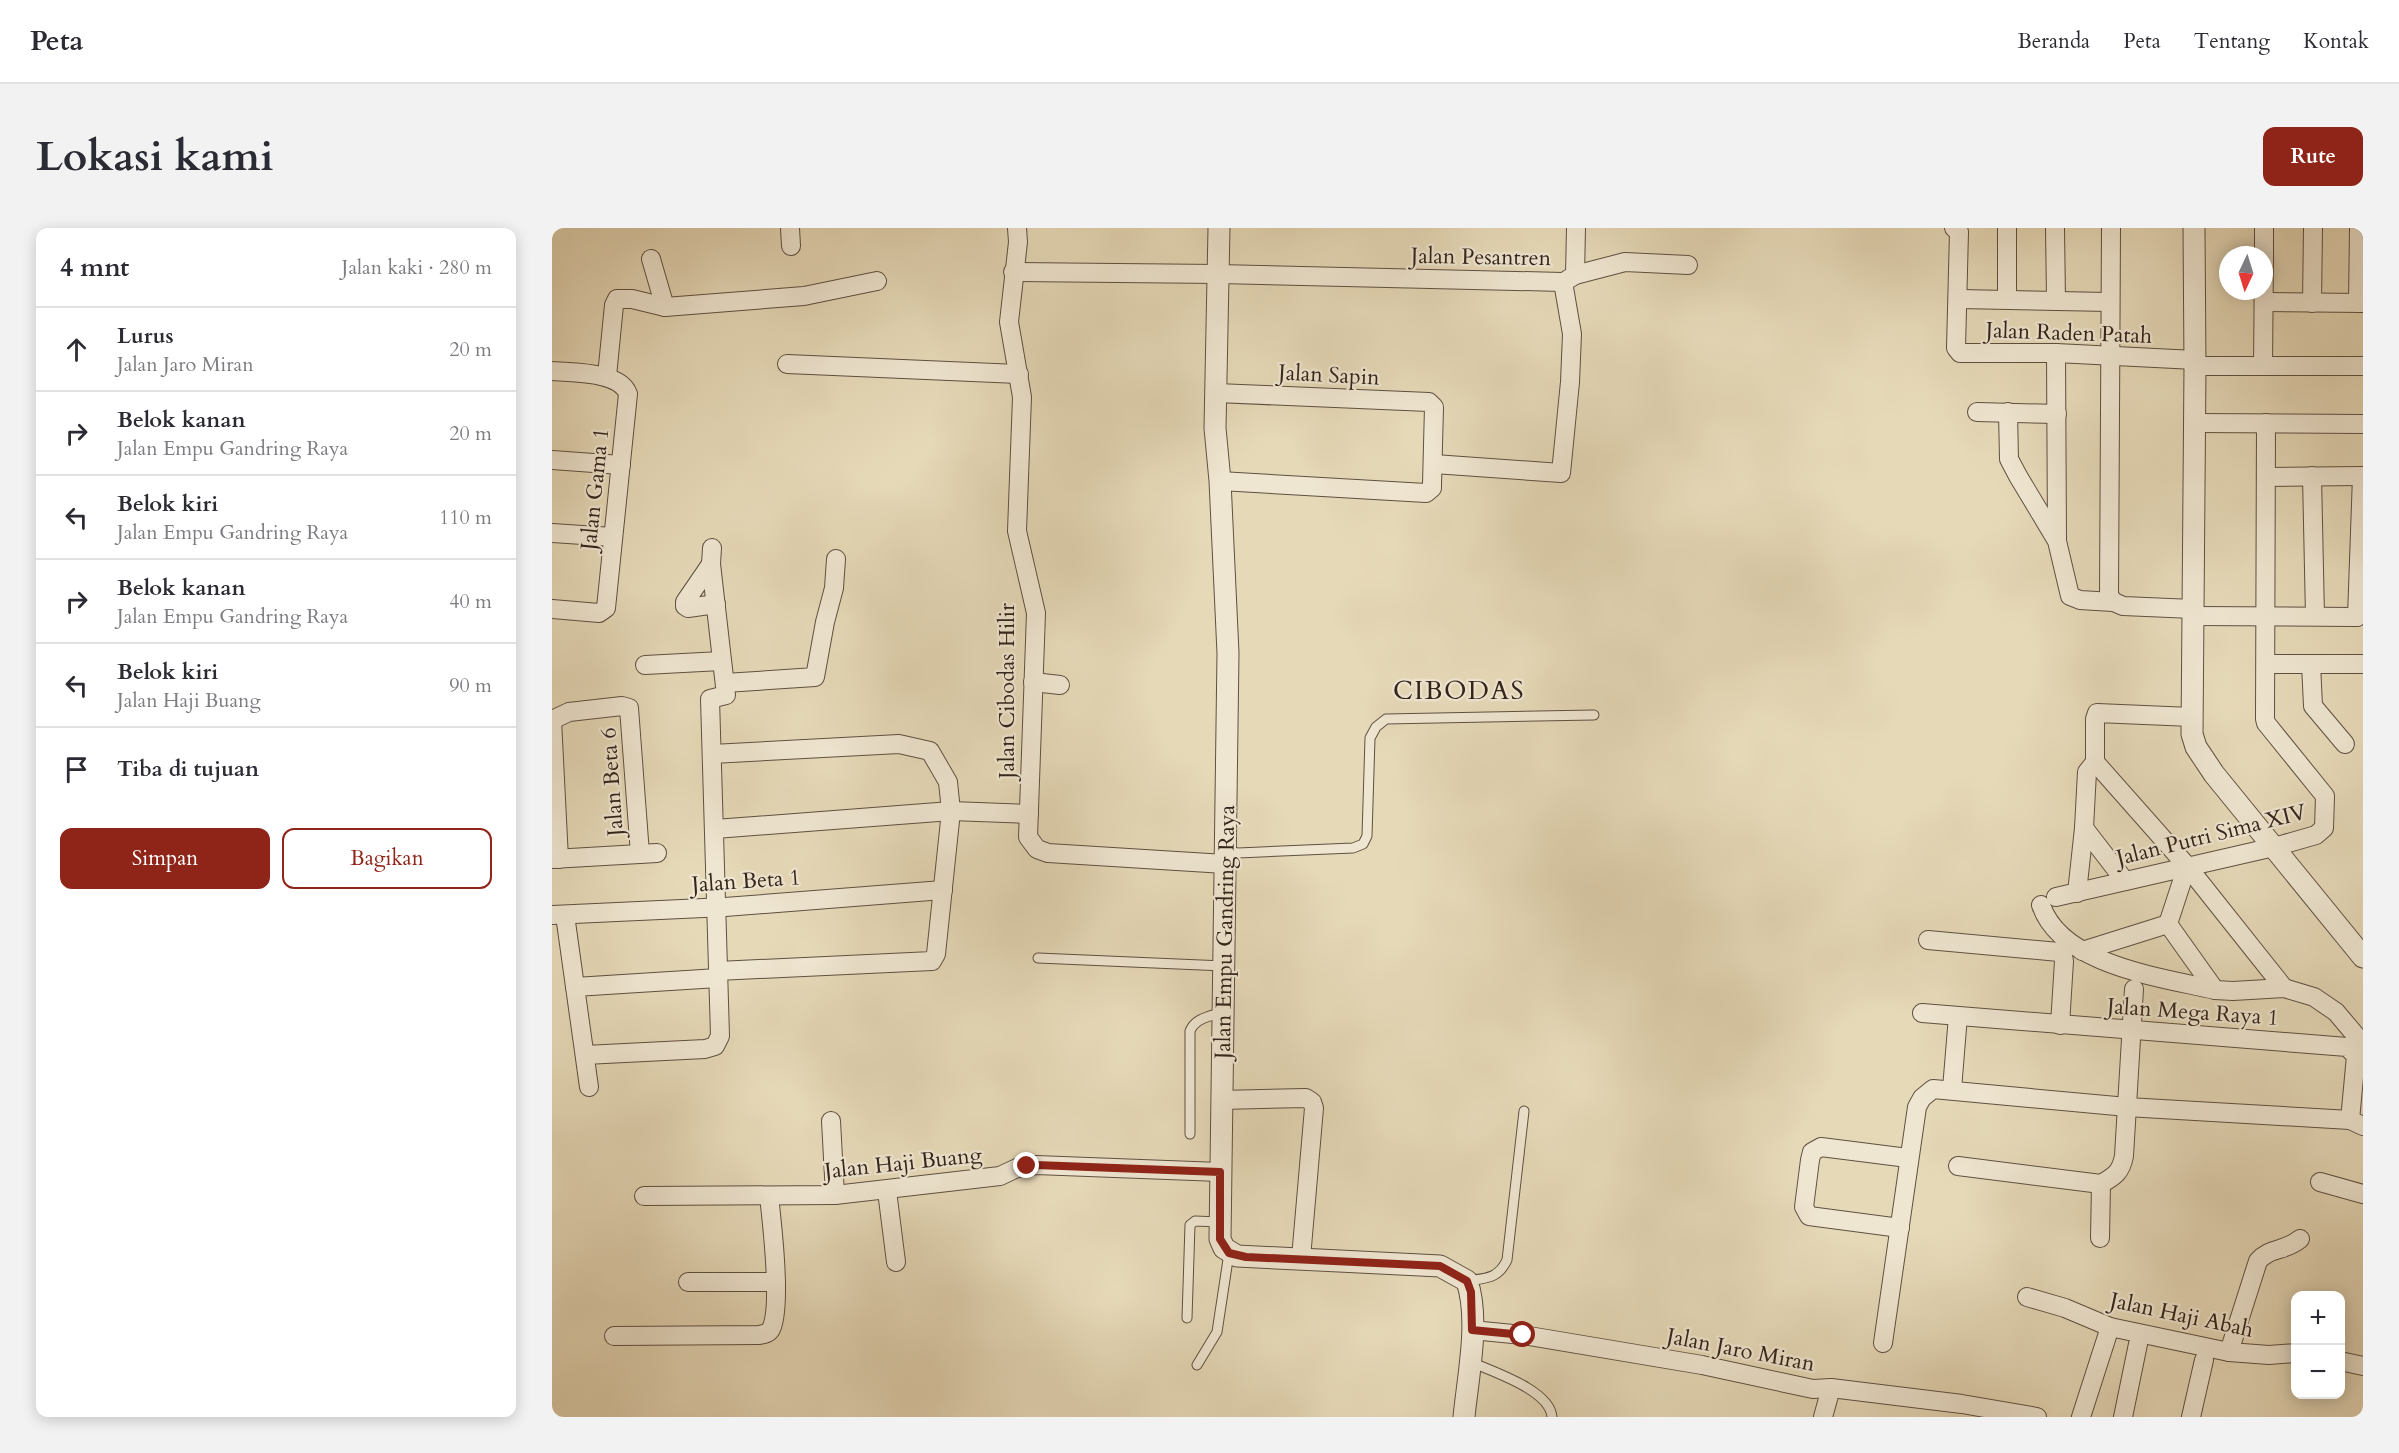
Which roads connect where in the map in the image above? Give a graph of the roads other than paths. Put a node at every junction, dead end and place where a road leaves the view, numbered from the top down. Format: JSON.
{"nodes":[{"id":1,"x":1017,"y":228,"type":"edge"},
{"id":2,"x":1219,"y":228,"type":"edge"},
{"id":3,"x":1576,"y":228,"type":"edge"},
{"id":4,"x":2007,"y":228,"type":"edge"},
{"id":5,"x":2055,"y":228,"type":"edge"},
{"id":6,"x":2111,"y":228,"type":"edge"},
{"id":7,"x":2194,"y":228,"type":"edge"},
{"id":8,"x":2264,"y":228,"type":"edge"},
{"id":9,"x":2313,"y":228,"type":"edge"},
{"id":10,"x":2359,"y":228,"type":"edge"},
{"id":11,"x":1957,"y":229,"type":"edge"},
{"id":12,"x":2264,"y":246,"type":"edge"},
{"id":13,"x":651,"y":259,"type":"dead end"},
{"id":14,"x":1688,"y":265,"type":"dead end"},
{"id":15,"x":1013,"y":272,"type":"junction"},
{"id":16,"x":1218,"y":274,"type":"junction"},
{"id":17,"x":1569,"y":278,"type":"junction"},
{"id":18,"x":877,"y":282,"type":"dead end"},
{"id":19,"x":1959,"y":299,"type":"junction"},
{"id":20,"x":2007,"y":299,"type":"junction"},
{"id":21,"x":2056,"y":300,"type":"junction"},
{"id":22,"x":2109,"y":302,"type":"junction"},
{"id":23,"x":2265,"y":302,"type":"joint"},
{"id":24,"x":2312,"y":303,"type":"junction"},
{"id":25,"x":2360,"y":303,"type":"edge"},
{"id":26,"x":666,"y":308,"type":"junction"},
{"id":27,"x":2056,"y":353,"type":"junction"},
{"id":28,"x":2110,"y":355,"type":"junction"},
{"id":29,"x":2190,"y":362,"type":"junction"},
{"id":30,"x":787,"y":364,"type":"dead end"},
{"id":31,"x":2263,"y":366,"type":"junction"},
{"id":32,"x":2363,"y":366,"type":"edge"},
{"id":33,"x":552,"y":371,"type":"edge"},
{"id":34,"x":1019,"y":374,"type":"junction"},
{"id":35,"x":607,"y":376,"type":"junction"},
{"id":36,"x":1216,"y":393,"type":"junction"},
{"id":37,"x":1977,"y":412,"type":"dead end"},
{"id":38,"x":2008,"y":412,"type":"junction"},
{"id":39,"x":2057,"y":414,"type":"junction"},
{"id":40,"x":2194,"y":423,"type":"junction"},
{"id":41,"x":2266,"y":423,"type":"junction"},
{"id":42,"x":2363,"y":424,"type":"edge"},
{"id":43,"x":552,"y":460,"type":"edge"},
{"id":44,"x":1434,"y":464,"type":"junction"},
{"id":45,"x":621,"y":465,"type":"junction"},
{"id":46,"x":2312,"y":476,"type":"junction"},
{"id":47,"x":2362,"y":476,"type":"edge"},
{"id":48,"x":2266,"y":477,"type":"junction"},
{"id":49,"x":1220,"y":481,"type":"junction"},
{"id":50,"x":552,"y":533,"type":"edge"},
{"id":51,"x":613,"y":537,"type":"junction"},
{"id":52,"x":2057,"y":541,"type":"junction"},
{"id":53,"x":836,"y":560,"type":"dead end"},
{"id":54,"x":2113,"y":602,"type":"junction"},
{"id":55,"x":716,"y":604,"type":"junction"},
{"id":56,"x":552,"y":609,"type":"edge"},
{"id":57,"x":2193,"y":613,"type":"junction"},
{"id":58,"x":2360,"y":613,"type":"edge"},
{"id":59,"x":2265,"y":615,"type":"junction"},
{"id":60,"x":2314,"y":616,"type":"junction"},
{"id":61,"x":721,"y":661,"type":"junction"},
{"id":62,"x":2266,"y":664,"type":"junction"},
{"id":63,"x":2311,"y":664,"type":"junction"},
{"id":64,"x":2363,"y":664,"type":"edge"},
{"id":65,"x":645,"y":665,"type":"dead end"},
{"id":66,"x":1033,"y":682,"type":"junction"},
{"id":67,"x":725,"y":683,"type":"junction"},
{"id":68,"x":1060,"y":685,"type":"dead end"},
{"id":69,"x":1593,"y":715,"type":"dead end"},
{"id":70,"x":2191,"y":717,"type":"junction"},
{"id":71,"x":552,"y":720,"type":"edge"},
{"id":72,"x":2345,"y":744,"type":"dead end"},
{"id":73,"x":712,"y":754,"type":"junction"},
{"id":74,"x":2095,"y":762,"type":"junction"},
{"id":75,"x":951,"y":811,"type":"junction"},
{"id":76,"x":1029,"y":814,"type":"junction"},
{"id":77,"x":2084,"y":828,"type":"junction"},
{"id":78,"x":715,"y":829,"type":"junction"},
{"id":79,"x":2274,"y":847,"type":"junction"},
{"id":80,"x":1225,"y":858,"type":"junction"},
{"id":81,"x":556,"y":859,"type":"edge"},
{"id":82,"x":2187,"y":866,"type":"junction"},
{"id":83,"x":2125,"y":881,"type":"junction"},
{"id":84,"x":943,"y":890,"type":"junction"},
{"id":85,"x":2077,"y":893,"type":"junction"},
{"id":86,"x":716,"y":906,"type":"junction"},
{"id":87,"x":558,"y":915,"type":"edge"},
{"id":88,"x":2169,"y":924,"type":"junction"},
{"id":89,"x":1928,"y":940,"type":"dead end"},
{"id":90,"x":2082,"y":951,"type":"junction"},
{"id":91,"x":2363,"y":957,"type":"edge"},
{"id":92,"x":1038,"y":958,"type":"dead end"},
{"id":93,"x":1224,"y":966,"type":"junction"},
{"id":94,"x":718,"y":975,"type":"junction"},
{"id":95,"x":575,"y":987,"type":"junction"},
{"id":96,"x":2284,"y":988,"type":"junction"},
{"id":97,"x":2134,"y":990,"type":"dead end"},
{"id":98,"x":2215,"y":990,"type":"junction"},
{"id":99,"x":1223,"y":1012,"type":"junction"},
{"id":100,"x":1922,"y":1013,"type":"dead end"},
{"id":101,"x":1958,"y":1016,"type":"junction"},
{"id":102,"x":2060,"y":1024,"type":"junction"},
{"id":103,"x":2132,"y":1031,"type":"junction"},
{"id":104,"x":2363,"y":1044,"type":"edge"},
{"id":105,"x":585,"y":1055,"type":"junction"},
{"id":106,"x":589,"y":1087,"type":"dead end"},
{"id":107,"x":1952,"y":1089,"type":"junction"},
{"id":108,"x":1221,"y":1100,"type":"junction"},
{"id":109,"x":2127,"y":1107,"type":"junction"},
{"id":110,"x":1524,"y":1111,"type":"dead end"},
{"id":111,"x":831,"y":1121,"type":"dead end"},
{"id":112,"x":2356,"y":1123,"type":"edge"},
{"id":113,"x":1190,"y":1134,"type":"dead end"},
{"id":114,"x":1908,"y":1158,"type":"junction"},
{"id":115,"x":1958,"y":1166,"type":"dead end"},
{"id":116,"x":1220,"y":1172,"type":"junction"},
{"id":117,"x":2320,"y":1182,"type":"dead end"},
{"id":118,"x":2101,"y":1184,"type":"junction"},
{"id":119,"x":887,"y":1191,"type":"junction"},
{"id":120,"x":2363,"y":1194,"type":"edge"},
{"id":121,"x":835,"y":1195,"type":"junction"},
{"id":122,"x":644,"y":1196,"type":"dead end"},
{"id":123,"x":769,"y":1196,"type":"junction"},
{"id":124,"x":1219,"y":1222,"type":"junction"},
{"id":125,"x":1900,"y":1228,"type":"junction"},
{"id":126,"x":2100,"y":1238,"type":"dead end"},
{"id":127,"x":2300,"y":1239,"type":"dead end"},
{"id":128,"x":1229,"y":1253,"type":"junction"},
{"id":129,"x":1301,"y":1258,"type":"junction"},
{"id":130,"x":896,"y":1262,"type":"dead end"},
{"id":131,"x":1467,"y":1281,"type":"junction"},
{"id":132,"x":688,"y":1282,"type":"dead end"},
{"id":133,"x":776,"y":1282,"type":"junction"},
{"id":134,"x":2027,"y":1297,"type":"dead end"},
{"id":135,"x":1187,"y":1318,"type":"dead end"},
{"id":136,"x":2110,"y":1327,"type":"junction"},
{"id":137,"x":1472,"y":1330,"type":"junction"},
{"id":138,"x":615,"y":1336,"type":"dead end"},
{"id":139,"x":1883,"y":1343,"type":"dead end"},
{"id":140,"x":2138,"y":1344,"type":"dead end"},
{"id":141,"x":2229,"y":1352,"type":"junction"},
{"id":142,"x":2291,"y":1353,"type":"edge"},
{"id":143,"x":1469,"y":1360,"type":"junction"},
{"id":144,"x":2204,"y":1360,"type":"dead end"},
{"id":145,"x":2345,"y":1362,"type":"edge"},
{"id":146,"x":1197,"y":1365,"type":"dead end"},
{"id":147,"x":2363,"y":1366,"type":"edge"},
{"id":148,"x":1831,"y":1388,"type":"junction"},
{"id":149,"x":1464,"y":1417,"type":"edge"},
{"id":150,"x":1552,"y":1417,"type":"edge"},
{"id":151,"x":1823,"y":1417,"type":"edge"},
{"id":152,"x":2037,"y":1417,"type":"edge"},
{"id":153,"x":2081,"y":1417,"type":"edge"},
{"id":154,"x":2123,"y":1417,"type":"edge"},
{"id":155,"x":2191,"y":1417,"type":"edge"}],
"edges":[{"from":1,"to":15,"type":"street","name":"Jalan Cibodas Hilir"},
{"from":2,"to":16,"type":"street","name":"Jalan Empu Gandring Raya"},
{"from":3,"to":17,"type":"street"},
{"from":4,"to":20,"type":"street"},
{"from":5,"to":21,"type":"street"},
{"from":6,"to":22,"type":"street"},
{"from":7,"to":29,"type":"street"},
{"from":8,"to":12,"type":"street"},
{"from":9,"to":24,"type":"street"},
{"from":10,"to":25,"type":"street"},
{"from":11,"to":19,"type":"street"},
{"from":13,"to":26,"type":"street"},
{"from":14,"to":17,"type":"street","name":"Jalan Pesantren"},
{"from":15,"to":16,"type":"street"},
{"from":15,"to":34,"type":"street","name":"Jalan Cibodas Hilir"},
{"from":16,"to":17,"type":"street","name":"Jalan Pesantren"},
{"from":16,"to":36,"type":"street","name":"Jalan Empu Gandring Raya"},
{"from":17,"to":44,"type":"street"},
{"from":18,"to":26,"type":"street"},
{"from":19,"to":20,"type":"street"},
{"from":19,"to":27,"type":"street","name":"Jalan Raden Patah"},
{"from":20,"to":21,"type":"street"},
{"from":21,"to":22,"type":"street"},
{"from":22,"to":28,"type":"street"},
{"from":23,"to":24,"type":"street"},
{"from":23,"to":31,"type":"street"},
{"from":24,"to":25,"type":"street"},
{"from":26,"to":35,"type":"street"},
{"from":27,"to":28,"type":"street","name":"Jalan Raden Patah"},
{"from":27,"to":39,"type":"street"},
{"from":28,"to":29,"type":"street","name":"Jalan Raden Patah"},
{"from":28,"to":54,"type":"street"},
{"from":29,"to":31,"type":"street","name":"Jalan Raden Patah"},
{"from":29,"to":40,"type":"street"},
{"from":30,"to":34,"type":"street"},
{"from":31,"to":32,"type":"street","name":"Jalan Raden Patah"},
{"from":33,"to":35,"type":"street"},
{"from":34,"to":66,"type":"street","name":"Jalan Cibodas Hilir"},
{"from":35,"to":45,"type":"street","name":"Jalan Gama 1"},
{"from":36,"to":44,"type":"street","name":"Jalan Sapin"},
{"from":36,"to":49,"type":"street","name":"Jalan Empu Gandring Raya"},
{"from":37,"to":38,"type":"street"},
{"from":38,"to":39,"type":"street"},
{"from":38,"to":52,"type":"street"},
{"from":39,"to":52,"type":"street"},
{"from":40,"to":41,"type":"street"},
{"from":40,"to":57,"type":"street"},
{"from":41,"to":42,"type":"street"},
{"from":41,"to":48,"type":"street","name":"Jalan Putri Sima XIV"},
{"from":43,"to":45,"type":"street"},
{"from":44,"to":49,"type":"street"},
{"from":45,"to":51,"type":"street","name":"Jalan Gama 1"},
{"from":46,"to":47,"type":"street"},
{"from":46,"to":48,"type":"street"},
{"from":46,"to":60,"type":"street"},
{"from":47,"to":58,"type":"street"},
{"from":48,"to":59,"type":"street","name":"Jalan Putri Sima XIV"},
{"from":49,"to":80,"type":"street","name":"Jalan Empu Gandring Raya"},
{"from":50,"to":51,"type":"street"},
{"from":51,"to":56,"type":"street","name":"Jalan Gama 1"},
{"from":52,"to":54,"type":"street"},
{"from":53,"to":67,"type":"street"},
{"from":54,"to":57,"type":"street"},
{"from":55,"to":55,"type":"street"},
{"from":55,"to":61,"type":"street"},
{"from":57,"to":59,"type":"street"},
{"from":57,"to":70,"type":"street"},
{"from":58,"to":60,"type":"street"},
{"from":59,"to":60,"type":"street"},
{"from":59,"to":62,"type":"street","name":"Jalan Putri Sima XIV"},
{"from":61,"to":65,"type":"street"},
{"from":61,"to":67,"type":"street"},
{"from":62,"to":63,"type":"street"},
{"from":62,"to":79,"type":"street","name":"Jalan Putri Sima XIV"},
{"from":63,"to":64,"type":"street"},
{"from":63,"to":72,"type":"street"},
{"from":66,"to":68,"type":"street"},
{"from":66,"to":76,"type":"street","name":"Jalan Cibodas Hilir"},
{"from":67,"to":73,"type":"street"},
{"from":69,"to":80,"type":"lane"},
{"from":70,"to":74,"type":"street"},
{"from":70,"to":79,"type":"street"},
{"from":71,"to":81,"type":"street"},
{"from":71,"to":81,"type":"street","name":"Jalan Beta 6"},
{"from":73,"to":75,"type":"street"},
{"from":73,"to":78,"type":"street"},
{"from":74,"to":77,"type":"street"},
{"from":74,"to":82,"type":"street"},
{"from":75,"to":76,"type":"street"},
{"from":75,"to":78,"type":"street"},
{"from":75,"to":84,"type":"street"},
{"from":76,"to":80,"type":"street","name":"Jalan Cibodas Hilir"},
{"from":77,"to":83,"type":"street"},
{"from":77,"to":85,"type":"street"},
{"from":78,"to":86,"type":"street"},
{"from":79,"to":82,"type":"street","name":"Jalan Putri Sima XIV"},
{"from":79,"to":91,"type":"street"},
{"from":80,"to":93,"type":"street","name":"Jalan Empu Gandring Raya"},
{"from":82,"to":83,"type":"street","name":"Jalan Putri Sima XIV"},
{"from":82,"to":88,"type":"street"},
{"from":82,"to":96,"type":"street"},
{"from":83,"to":85,"type":"street","name":"Jalan Putri Sima XIV"},
{"from":84,"to":86,"type":"street","name":"Jalan Beta 1"},
{"from":84,"to":94,"type":"street"},
{"from":85,"to":90,"type":"street","name":"Jalan Putri Sima XIV"},
{"from":86,"to":87,"type":"street","name":"Jalan Beta 1"},
{"from":86,"to":94,"type":"street"},
{"from":87,"to":95,"type":"street"},
{"from":88,"to":90,"type":"street"},
{"from":88,"to":98,"type":"street"},
{"from":89,"to":102,"type":"street"},
{"from":90,"to":98,"type":"street"},
{"from":92,"to":93,"type":"lane"},
{"from":93,"to":99,"type":"street","name":"Jalan Empu Gandring Raya"},
{"from":94,"to":95,"type":"street"},
{"from":94,"to":105,"type":"street"},
{"from":95,"to":105,"type":"street"},
{"from":96,"to":98,"type":"street"},
{"from":96,"to":104,"type":"street"},
{"from":97,"to":103,"type":"street"},
{"from":99,"to":108,"type":"street","name":"Jalan Empu Gandring Raya"},
{"from":99,"to":113,"type":"lane"},
{"from":100,"to":101,"type":"street","name":"Jalan Mega Raya 1"},
{"from":101,"to":102,"type":"street","name":"Jalan Mega Raya 1"},
{"from":101,"to":107,"type":"street"},
{"from":102,"to":103,"type":"street","name":"Jalan Mega Raya 1"},
{"from":103,"to":109,"type":"street"},
{"from":103,"to":112,"type":"street","name":"Jalan Mega Raya 1"},
{"from":105,"to":106,"type":"street"},
{"from":107,"to":109,"type":"street"},
{"from":107,"to":114,"type":"street"},
{"from":108,"to":116,"type":"street","name":"Jalan Empu Gandring Raya"},
{"from":108,"to":129,"type":"street"},
{"from":109,"to":112,"type":"street"},
{"from":109,"to":118,"type":"street"},
{"from":110,"to":131,"type":"lane"},
{"from":111,"to":121,"type":"street"},
{"from":114,"to":125,"type":"street"},
{"from":114,"to":125,"type":"street"},
{"from":115,"to":118,"type":"street"},
{"from":116,"to":119,"type":"street","name":"Jalan Haji Buang"},
{"from":116,"to":124,"type":"street","name":"Jalan Empu Gandring Raya"},
{"from":117,"to":120,"type":"street"},
{"from":118,"to":126,"type":"street"},
{"from":119,"to":121,"type":"street","name":"Jalan Haji Buang"},
{"from":119,"to":130,"type":"street"},
{"from":121,"to":123,"type":"street","name":"Jalan Haji Buang"},
{"from":122,"to":123,"type":"street","name":"Jalan Haji Buang"},
{"from":123,"to":133,"type":"street"},
{"from":124,"to":128,"type":"street","name":"Jalan Empu Gandring Raya"},
{"from":124,"to":135,"type":"lane"},
{"from":125,"to":139,"type":"street"},
{"from":127,"to":141,"type":"street"},
{"from":128,"to":129,"type":"street"},
{"from":128,"to":146,"type":"lane"},
{"from":129,"to":131,"type":"street"},
{"from":131,"to":137,"type":"street"},
{"from":132,"to":133,"type":"street"},
{"from":133,"to":138,"type":"street"},
{"from":134,"to":136,"type":"street","name":"Jalan Haji Abah"},
{"from":136,"to":141,"type":"street","name":"Jalan Haji Abah"},
{"from":136,"to":153,"type":"street"},
{"from":137,"to":143,"type":"street"},
{"from":137,"to":148,"type":"street","name":"Jalan Jaro Miran"},
{"from":140,"to":154,"type":"street"},
{"from":141,"to":142,"type":"street","name":"Jalan Haji Abah"},
{"from":143,"to":149,"type":"street"},
{"from":143,"to":150,"type":"lane"},
{"from":144,"to":155,"type":"street"},
{"from":145,"to":147,"type":"street"},
{"from":148,"to":151,"type":"street"},
{"from":148,"to":152,"type":"street","name":"Jalan Jaro Miran"}]}
